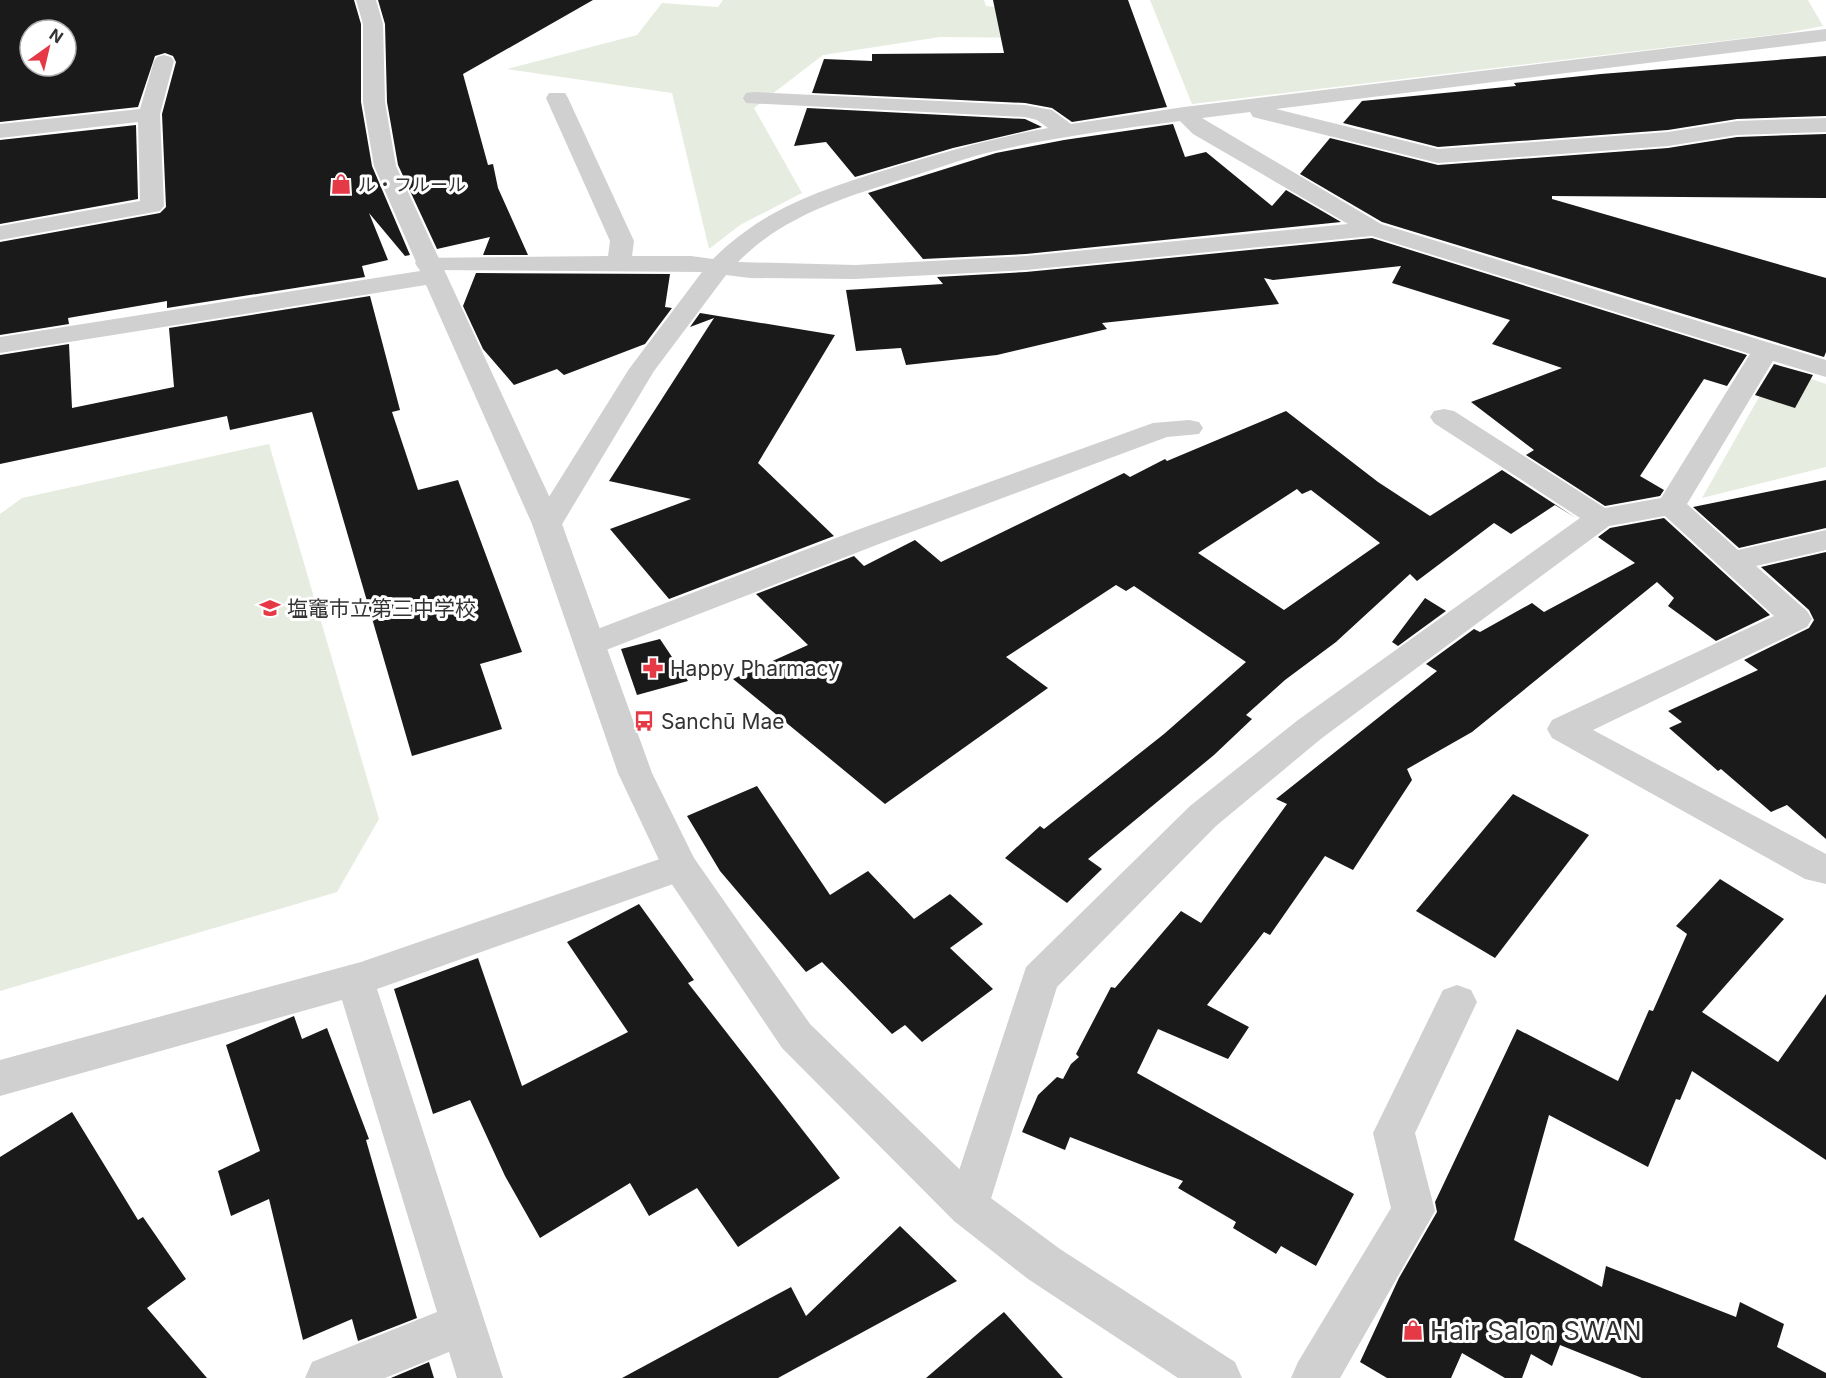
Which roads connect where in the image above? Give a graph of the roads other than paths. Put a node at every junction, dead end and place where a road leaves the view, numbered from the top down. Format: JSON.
{"nodes":[{"id":1,"x":366,"y":0,"type":"edge"},
{"id":2,"x":1826,"y":35,"type":"edge"},
{"id":3,"x":164,"y":61,"type":"dead end"},
{"id":4,"x":557,"y":98,"type":"dead end"},
{"id":5,"x":754,"y":98,"type":"dead end"},
{"id":6,"x":1251,"y":106,"type":"junction"},
{"id":7,"x":1184,"y":113,"type":"junction"},
{"id":8,"x":149,"y":114,"type":"junction"},
{"id":9,"x":1826,"y":125,"type":"edge"},
{"id":10,"x":0,"y":131,"type":"edge"},
{"id":11,"x":1067,"y":132,"type":"junction"},
{"id":12,"x":1373,"y":228,"type":"junction"},
{"id":13,"x":0,"y":233,"type":"edge"},
{"id":14,"x":619,"y":263,"type":"junction"},
{"id":15,"x":719,"y":267,"type":"junction"},
{"id":16,"x":430,"y":269,"type":"junction"},
{"id":17,"x":0,"y":345,"type":"edge"},
{"id":18,"x":1766,"y":350,"type":"junction"},
{"id":19,"x":1826,"y":369,"type":"edge"},
{"id":20,"x":1444,"y":417,"type":"dead end"},
{"id":21,"x":1188,"y":428,"type":"dead end"},
{"id":22,"x":1671,"y":506,"type":"junction"},
{"id":23,"x":1600,"y":518,"type":"junction"},
{"id":24,"x":547,"y":524,"type":"junction"},
{"id":25,"x":1826,"y":540,"type":"edge"},
{"id":26,"x":1732,"y":561,"type":"junction"},
{"id":27,"x":590,"y":644,"type":"junction"},
{"id":28,"x":680,"y":867,"type":"junction"},
{"id":29,"x":1826,"y":869,"type":"edge"},
{"id":30,"x":355,"y":980,"type":"junction"},
{"id":31,"x":1457,"y":1002,"type":"dead end"},
{"id":32,"x":0,"y":1078,"type":"edge"},
{"id":33,"x":969,"y":1207,"type":"junction"},
{"id":34,"x":463,"y":1324,"type":"junction"},
{"id":35,"x":328,"y":1378,"type":"edge"},
{"id":36,"x":480,"y":1378,"type":"edge"},
{"id":37,"x":1219,"y":1378,"type":"edge"},
{"id":38,"x":1314,"y":1378,"type":"edge"}],
"edges":[{"from":1,"to":16,"type":"street"},
{"from":2,"to":6,"type":"street"},
{"from":3,"to":8,"type":"street"},
{"from":4,"to":14,"type":"street"},
{"from":5,"to":11,"type":"street"},
{"from":6,"to":7,"type":"street"},
{"from":6,"to":9,"type":"street"},
{"from":7,"to":11,"type":"street"},
{"from":7,"to":12,"type":"street"},
{"from":8,"to":10,"type":"street"},
{"from":8,"to":13,"type":"street"},
{"from":11,"to":15,"type":"street"},
{"from":12,"to":15,"type":"street"},
{"from":12,"to":18,"type":"street"},
{"from":14,"to":15,"type":"street"},
{"from":14,"to":16,"type":"street"},
{"from":15,"to":24,"type":"street"},
{"from":16,"to":17,"type":"street"},
{"from":16,"to":24,"type":"street"},
{"from":18,"to":19,"type":"street"},
{"from":18,"to":22,"type":"street"},
{"from":20,"to":23,"type":"street"},
{"from":21,"to":27,"type":"street"},
{"from":22,"to":23,"type":"street"},
{"from":22,"to":26,"type":"street"},
{"from":23,"to":33,"type":"street"},
{"from":24,"to":27,"type":"street"},
{"from":25,"to":26,"type":"street"},
{"from":26,"to":29,"type":"street"},
{"from":27,"to":28,"type":"street"},
{"from":28,"to":30,"type":"street"},
{"from":28,"to":33,"type":"street"},
{"from":30,"to":32,"type":"street"},
{"from":30,"to":34,"type":"street"},
{"from":31,"to":38,"type":"street"},
{"from":33,"to":37,"type":"street"},
{"from":34,"to":35,"type":"street"},
{"from":34,"to":36,"type":"street"}]}
